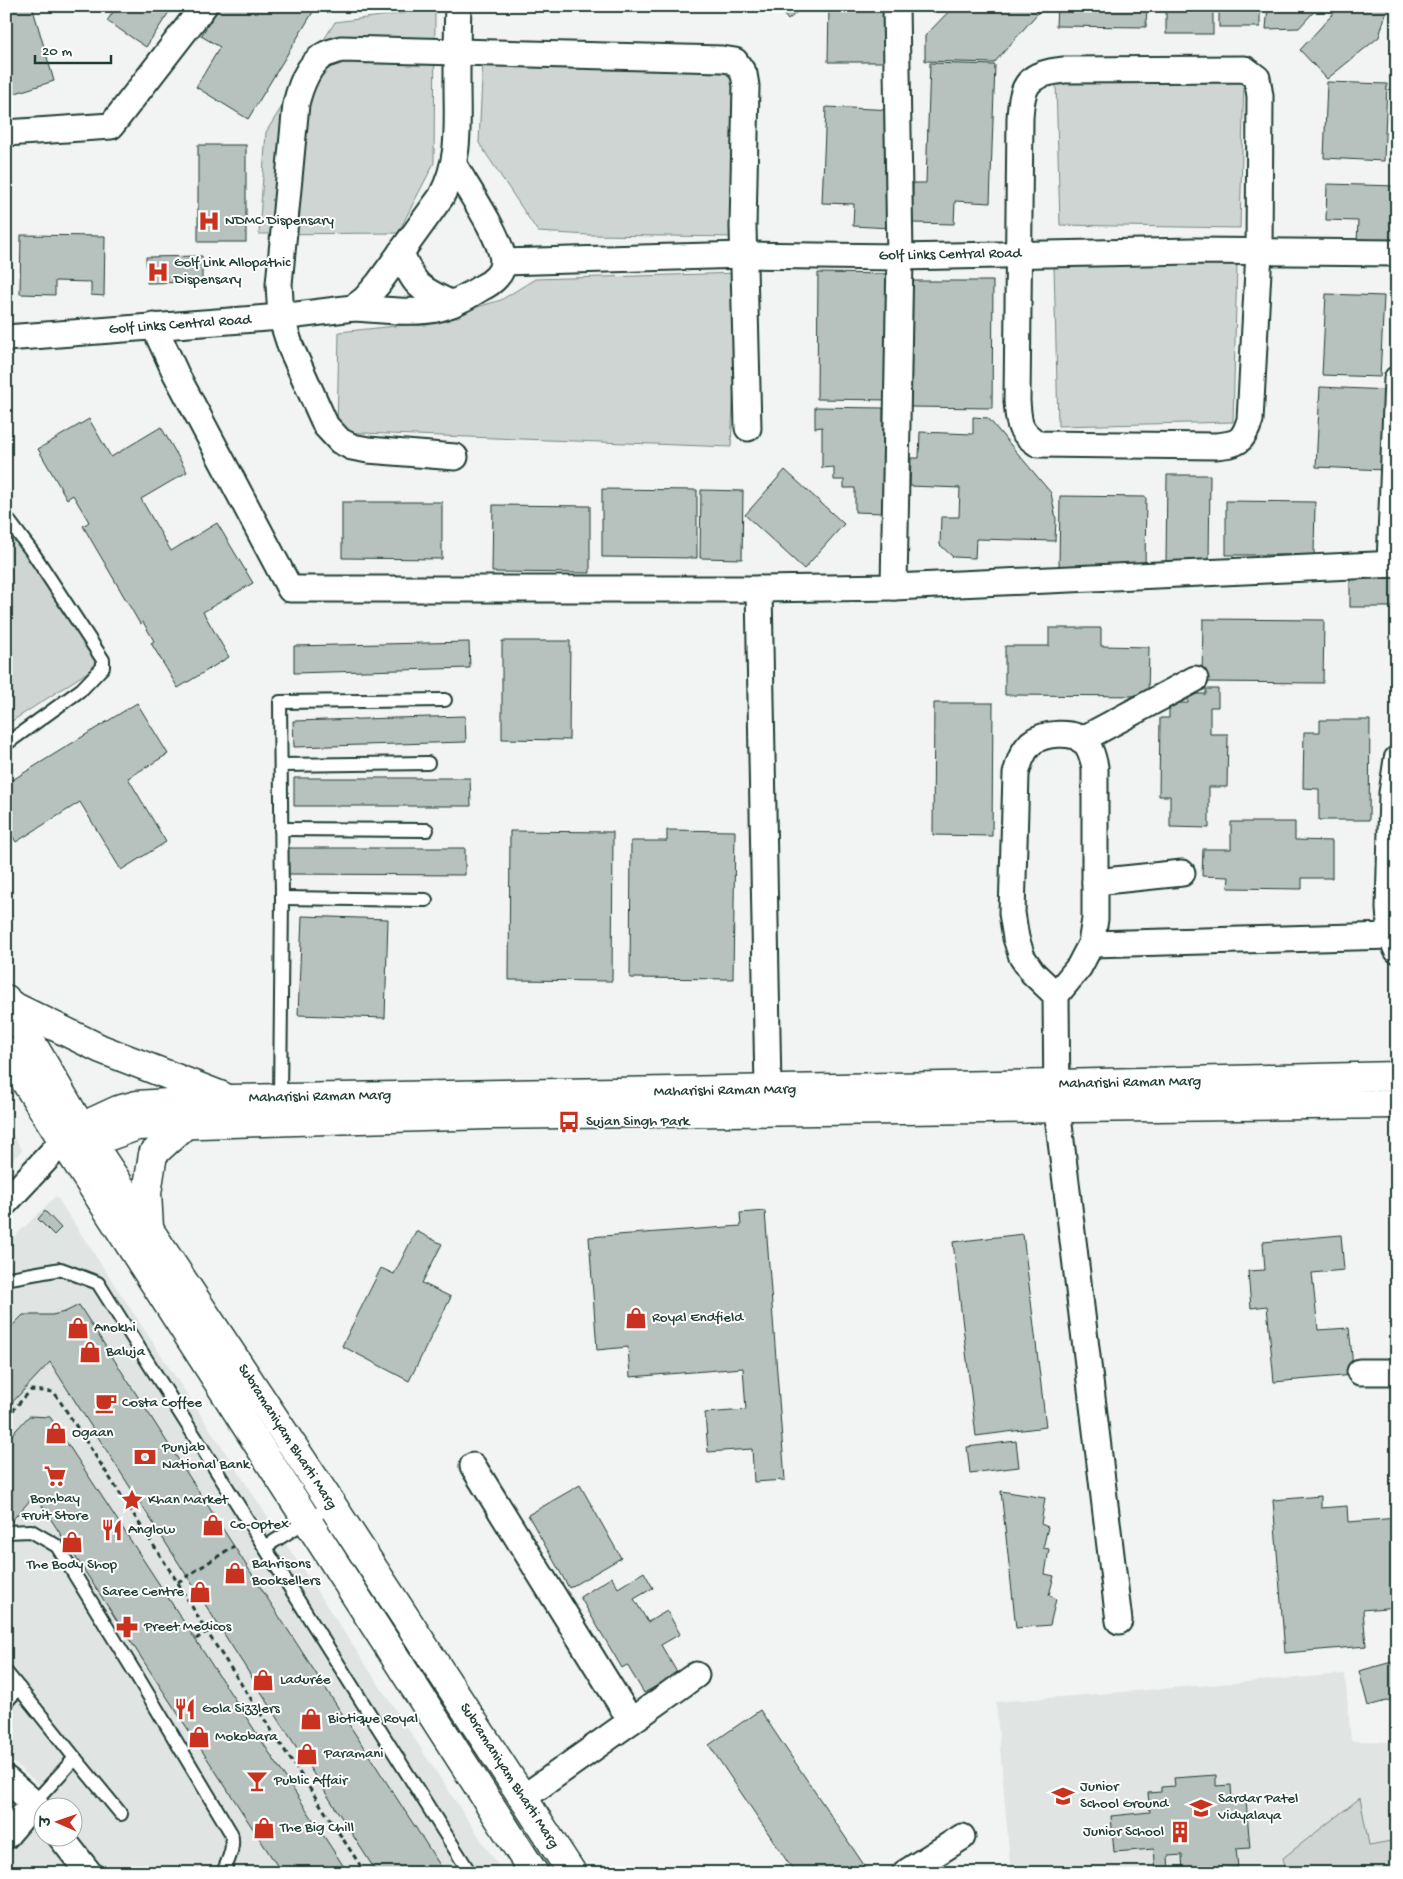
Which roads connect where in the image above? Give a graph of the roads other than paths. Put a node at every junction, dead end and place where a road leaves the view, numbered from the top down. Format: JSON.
{"nodes":[{"id":1,"x":204,"y":6,"type":"edge"},
{"id":2,"x":458,"y":6,"type":"edge"},
{"id":3,"x":896,"y":6,"type":"edge"},
{"id":4,"x":457,"y":51,"type":"junction"},
{"id":5,"x":6,"y":133,"type":"edge"},
{"id":6,"x":454,"y":165,"type":"junction"},
{"id":7,"x":401,"y":252,"type":"junction"},
{"id":8,"x":1259,"y":252,"type":"junction"},
{"id":9,"x":1397,"y":253,"type":"edge"},
{"id":10,"x":1018,"y":254,"type":"junction"},
{"id":11,"x":744,"y":255,"type":"junction"},
{"id":12,"x":900,"y":257,"type":"junction"},
{"id":13,"x":503,"y":262,"type":"junction"},
{"id":14,"x":452,"y":304,"type":"junction"},
{"id":15,"x":353,"y":308,"type":"junction"},
{"id":16,"x":281,"y":317,"type":"junction"},
{"id":17,"x":154,"y":326,"type":"junction"},
{"id":18,"x":6,"y":338,"type":"edge"},
{"id":19,"x":1397,"y":379,"type":"edge"},
{"id":20,"x":748,"y":428,"type":"dead end"},
{"id":21,"x":455,"y":457,"type":"dead end"},
{"id":22,"x":6,"y":517,"type":"edge"},
{"id":23,"x":1393,"y":564,"type":"edge"},
{"id":24,"x":894,"y":587,"type":"junction"},
{"id":25,"x":759,"y":589,"type":"junction"},
{"id":26,"x":1195,"y":680,"type":"dead end"},
{"id":27,"x":445,"y":700,"type":"dead end"},
{"id":28,"x":1081,"y":740,"type":"junction"},
{"id":29,"x":6,"y":744,"type":"edge"},
{"id":30,"x":1397,"y":760,"type":"edge"},
{"id":31,"x":428,"y":763,"type":"dead end"},
{"id":32,"x":280,"y":765,"type":"junction"},
{"id":33,"x":281,"y":828,"type":"junction"},
{"id":34,"x":427,"y":830,"type":"dead end"},
{"id":35,"x":1182,"y":874,"type":"dead end"},
{"id":36,"x":1096,"y":882,"type":"junction"},
{"id":37,"x":282,"y":898,"type":"junction"},
{"id":38,"x":426,"y":900,"type":"dead end"},
{"id":39,"x":1394,"y":943,"type":"edge"},
{"id":40,"x":1091,"y":944,"type":"junction"},
{"id":41,"x":1056,"y":995,"type":"junction"},
{"id":42,"x":8,"y":1002,"type":"edge"},
{"id":43,"x":6,"y":1051,"type":"edge"},
{"id":44,"x":1397,"y":1076,"type":"edge"},
{"id":45,"x":768,"y":1090,"type":"junction"},
{"id":46,"x":1057,"y":1096,"type":"junction"},
{"id":47,"x":280,"y":1098,"type":"junction"},
{"id":48,"x":231,"y":1099,"type":"junction"},
{"id":49,"x":1397,"y":1104,"type":"edge"},
{"id":50,"x":185,"y":1125,"type":"junction"},
{"id":51,"x":77,"y":1142,"type":"junction"},
{"id":52,"x":6,"y":1202,"type":"edge"},
{"id":53,"x":149,"y":1228,"type":"junction"},
{"id":54,"x":6,"y":1281,"type":"edge"},
{"id":55,"x":1360,"y":1372,"type":"dead end"},
{"id":56,"x":1397,"y":1372,"type":"edge"},
{"id":57,"x":473,"y":1466,"type":"dead end"},
{"id":58,"x":332,"y":1505,"type":"junction"},
{"id":59,"x":308,"y":1520,"type":"junction"},
{"id":60,"x":6,"y":1532,"type":"edge"},
{"id":61,"x":265,"y":1547,"type":"junction"},
{"id":62,"x":1119,"y":1621,"type":"dead end"},
{"id":63,"x":6,"y":1672,"type":"edge"},
{"id":64,"x":696,"y":1675,"type":"dead end"},
{"id":65,"x":19,"y":1688,"type":"junction"},
{"id":66,"x":6,"y":1702,"type":"edge"},
{"id":67,"x":631,"y":1721,"type":"junction"},
{"id":68,"x":75,"y":1758,"type":"junction"},
{"id":69,"x":6,"y":1779,"type":"edge"},
{"id":70,"x":47,"y":1796,"type":"edge"},
{"id":71,"x":523,"y":1798,"type":"junction"},
{"id":72,"x":32,"y":1803,"type":"edge"},
{"id":73,"x":32,"y":1814,"type":"edge"},
{"id":74,"x":121,"y":1814,"type":"dead end"},
{"id":75,"x":6,"y":1836,"type":"edge"},
{"id":76,"x":962,"y":1836,"type":"dead end"},
{"id":77,"x":68,"y":1846,"type":"edge"},
{"id":78,"x":90,"y":1873,"type":"edge"},
{"id":79,"x":223,"y":1873,"type":"edge"},
{"id":80,"x":470,"y":1873,"type":"edge"},
{"id":81,"x":534,"y":1873,"type":"edge"},
{"id":82,"x":572,"y":1873,"type":"edge"},
{"id":83,"x":905,"y":1873,"type":"edge"}],
"edges":[{"from":1,"to":5,"type":"street"},
{"from":2,"to":4,"type":"street"},
{"from":3,"to":12,"type":"street"},
{"from":4,"to":6,"type":"street"},
{"from":4,"to":11,"type":"street"},
{"from":4,"to":16,"type":"street"},
{"from":6,"to":7,"type":"street"},
{"from":6,"to":13,"type":"street"},
{"from":7,"to":14,"type":"street"},
{"from":7,"to":15,"type":"street"},
{"from":8,"to":9,"type":"street","name":"Golf Links Central Road"},
{"from":8,"to":10,"type":"street","name":"Golf Links Central Road"},
{"from":8,"to":10,"type":"street"},
{"from":8,"to":10,"type":"street"},
{"from":10,"to":12,"type":"street","name":"Golf Links Central Road"},
{"from":11,"to":12,"type":"street","name":"Golf Links Central Road"},
{"from":11,"to":13,"type":"street","name":"Golf Links Central Road"},
{"from":11,"to":20,"type":"street"},
{"from":12,"to":24,"type":"street"},
{"from":13,"to":14,"type":"street","name":"Golf Links Central Road"},
{"from":14,"to":15,"type":"street","name":"Golf Links Central Road"},
{"from":15,"to":16,"type":"street","name":"Golf Links Central Road"},
{"from":16,"to":17,"type":"street","name":"Golf Links Central Road"},
{"from":16,"to":21,"type":"street"},
{"from":17,"to":18,"type":"street","name":"Golf Links Central Road"},
{"from":17,"to":25,"type":"street"},
{"from":19,"to":23,"type":"street"},
{"from":22,"to":29,"type":"lane"},
{"from":23,"to":24,"type":"street"},
{"from":24,"to":25,"type":"street"},
{"from":25,"to":45,"type":"street"},
{"from":26,"to":28,"type":"street"},
{"from":27,"to":32,"type":"lane"},
{"from":28,"to":36,"type":"street"},
{"from":28,"to":41,"type":"street"},
{"from":30,"to":39,"type":"street"},
{"from":31,"to":32,"type":"lane"},
{"from":32,"to":33,"type":"lane"},
{"from":33,"to":34,"type":"lane"},
{"from":33,"to":37,"type":"lane"},
{"from":35,"to":36,"type":"street"},
{"from":36,"to":40,"type":"street"},
{"from":37,"to":38,"type":"lane"},
{"from":37,"to":47,"type":"lane"},
{"from":39,"to":40,"type":"street"},
{"from":40,"to":41,"type":"street"},
{"from":41,"to":46,"type":"street"},
{"from":42,"to":48,"type":"main road"},
{"from":42,"to":51,"type":"main road","name":"Subramaniyam Bharti Marg"},
{"from":43,"to":51,"type":"main road","name":"Subramaniyam Bharti Marg"},
{"from":44,"to":46,"type":"main road","name":"Maharishi Raman Marg"},
{"from":45,"to":46,"type":"main road","name":"Maharishi Raman Marg"},
{"from":45,"to":47,"type":"main road","name":"Maharishi Raman Marg"},
{"from":46,"to":49,"type":"main road","name":"Maharishi Raman Marg"},
{"from":46,"to":50,"type":"main road","name":"Maharishi Raman Marg"},
{"from":46,"to":62,"type":"street"},
{"from":47,"to":48,"type":"main road","name":"Maharishi Raman Marg"},
{"from":48,"to":51,"type":"main road","name":"Maharishi Raman Marg"},
{"from":50,"to":51,"type":"main road","name":"Maharishi Raman Marg"},
{"from":50,"to":53,"type":"main road"},
{"from":51,"to":52,"type":"street"},
{"from":51,"to":53,"type":"main road","name":"Subramaniyam Bharti Marg"},
{"from":51,"to":59,"type":"main road","name":"Subramaniyam Bharti Marg"},
{"from":53,"to":58,"type":"main road","name":"Subramaniyam Bharti Marg"},
{"from":54,"to":61,"type":"lane"},
{"from":55,"to":56,"type":"street"},
{"from":57,"to":67,"type":"street"},
{"from":58,"to":59,"type":"lane"},
{"from":58,"to":71,"type":"main road","name":"Subramaniyam Bharti Marg"},
{"from":59,"to":61,"type":"lane"},
{"from":59,"to":81,"type":"main road","name":"Subramaniyam Bharti Marg"},
{"from":60,"to":79,"type":"lane"},
{"from":61,"to":80,"type":"lane"},
{"from":63,"to":65,"type":"lane"},
{"from":64,"to":67,"type":"street"},
{"from":65,"to":66,"type":"lane"},
{"from":65,"to":68,"type":"lane"},
{"from":67,"to":71,"type":"street"},
{"from":68,"to":70,"type":"lane"},
{"from":68,"to":74,"type":"lane"},
{"from":69,"to":72,"type":"street"},
{"from":71,"to":82,"type":"main road","name":"Subramaniyam Bharti Marg"},
{"from":73,"to":75,"type":"street"},
{"from":76,"to":83,"type":"street"},
{"from":77,"to":78,"type":"street"}]}
